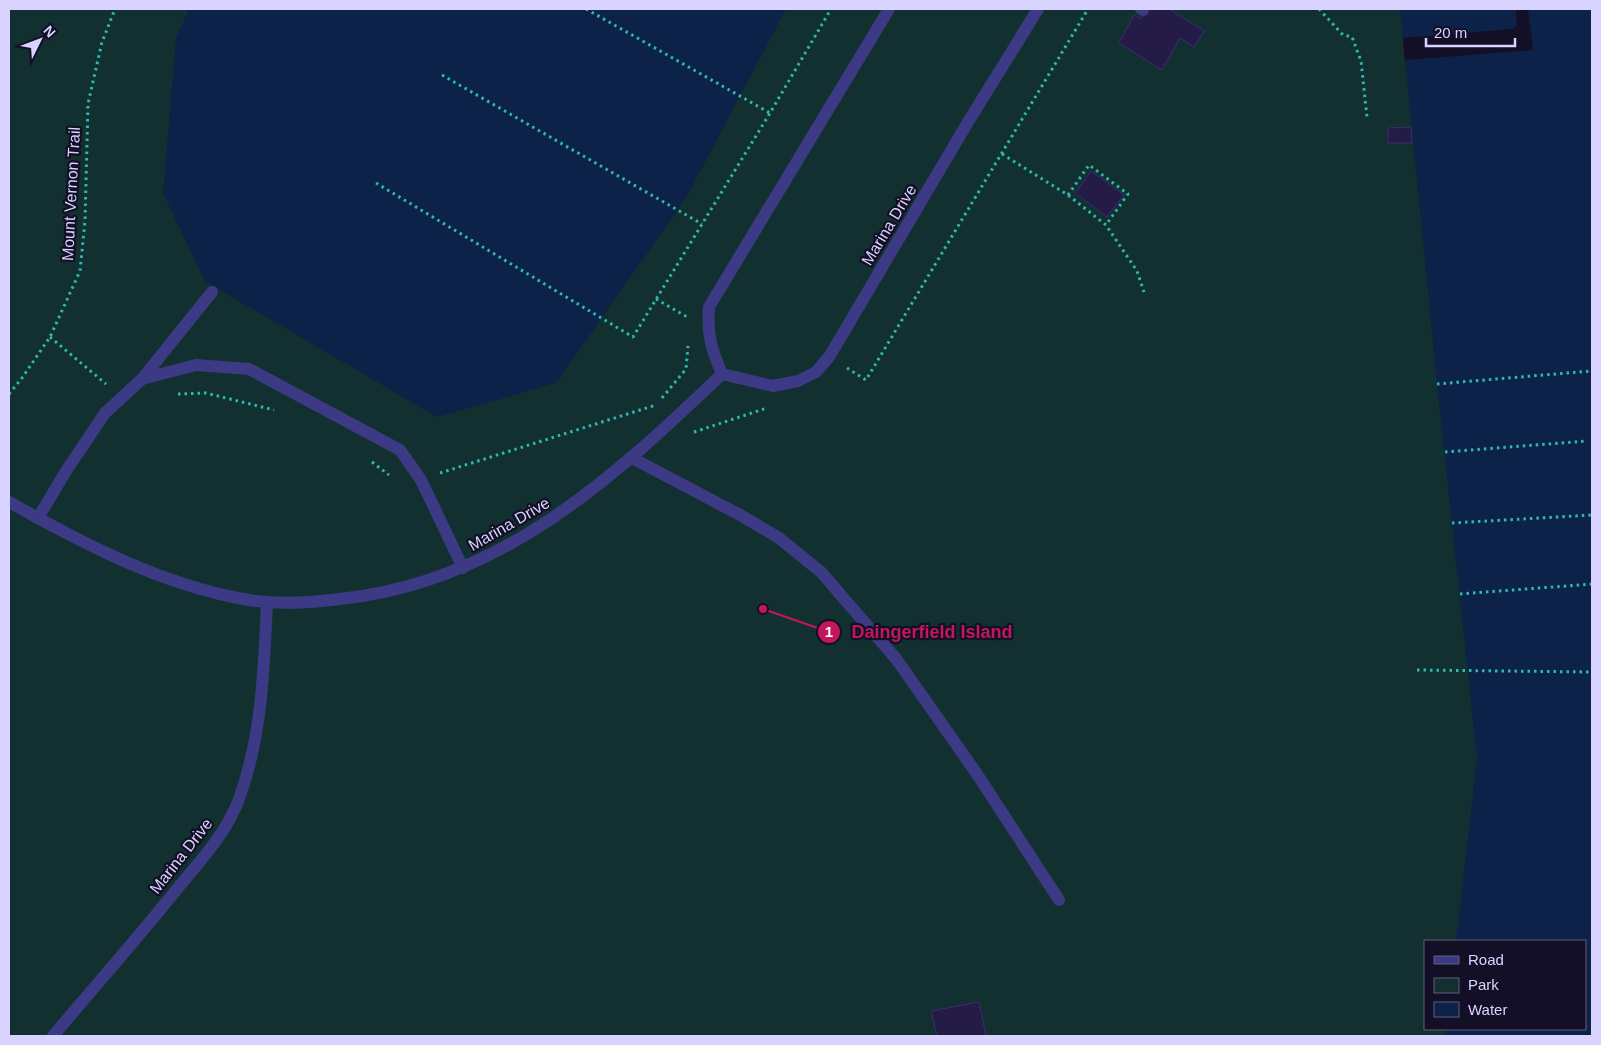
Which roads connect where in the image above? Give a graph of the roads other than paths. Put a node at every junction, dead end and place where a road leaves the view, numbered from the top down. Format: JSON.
{"nodes":[{"id":1,"x":889,"y":9,"type":"edge"},
{"id":2,"x":1038,"y":9,"type":"edge"},
{"id":3,"x":212,"y":292,"type":"dead end"},
{"id":4,"x":722,"y":374,"type":"junction"},
{"id":5,"x":142,"y":379,"type":"junction"},
{"id":6,"x":632,"y":458,"type":"junction"},
{"id":7,"x":9,"y":502,"type":"edge"},
{"id":8,"x":38,"y":518,"type":"junction"},
{"id":9,"x":463,"y":568,"type":"junction"},
{"id":10,"x":267,"y":602,"type":"junction"},
{"id":11,"x":1059,"y":900,"type":"dead end"},
{"id":12,"x":53,"y":1036,"type":"edge"}],
"edges":[{"from":1,"to":4,"type":"street"},
{"from":2,"to":4,"type":"street","name":"Marina Drive"},
{"from":3,"to":5,"type":"street"},
{"from":4,"to":6,"type":"street","name":"Marina Drive"},
{"from":5,"to":8,"type":"street"},
{"from":5,"to":9,"type":"street"},
{"from":6,"to":9,"type":"street","name":"Marina Drive"},
{"from":6,"to":11,"type":"street"},
{"from":7,"to":8,"type":"street","name":"Marina Drive"},
{"from":8,"to":10,"type":"street","name":"Marina Drive"},
{"from":9,"to":10,"type":"street","name":"Marina Drive"},
{"from":10,"to":12,"type":"street","name":"Marina Drive"}]}
